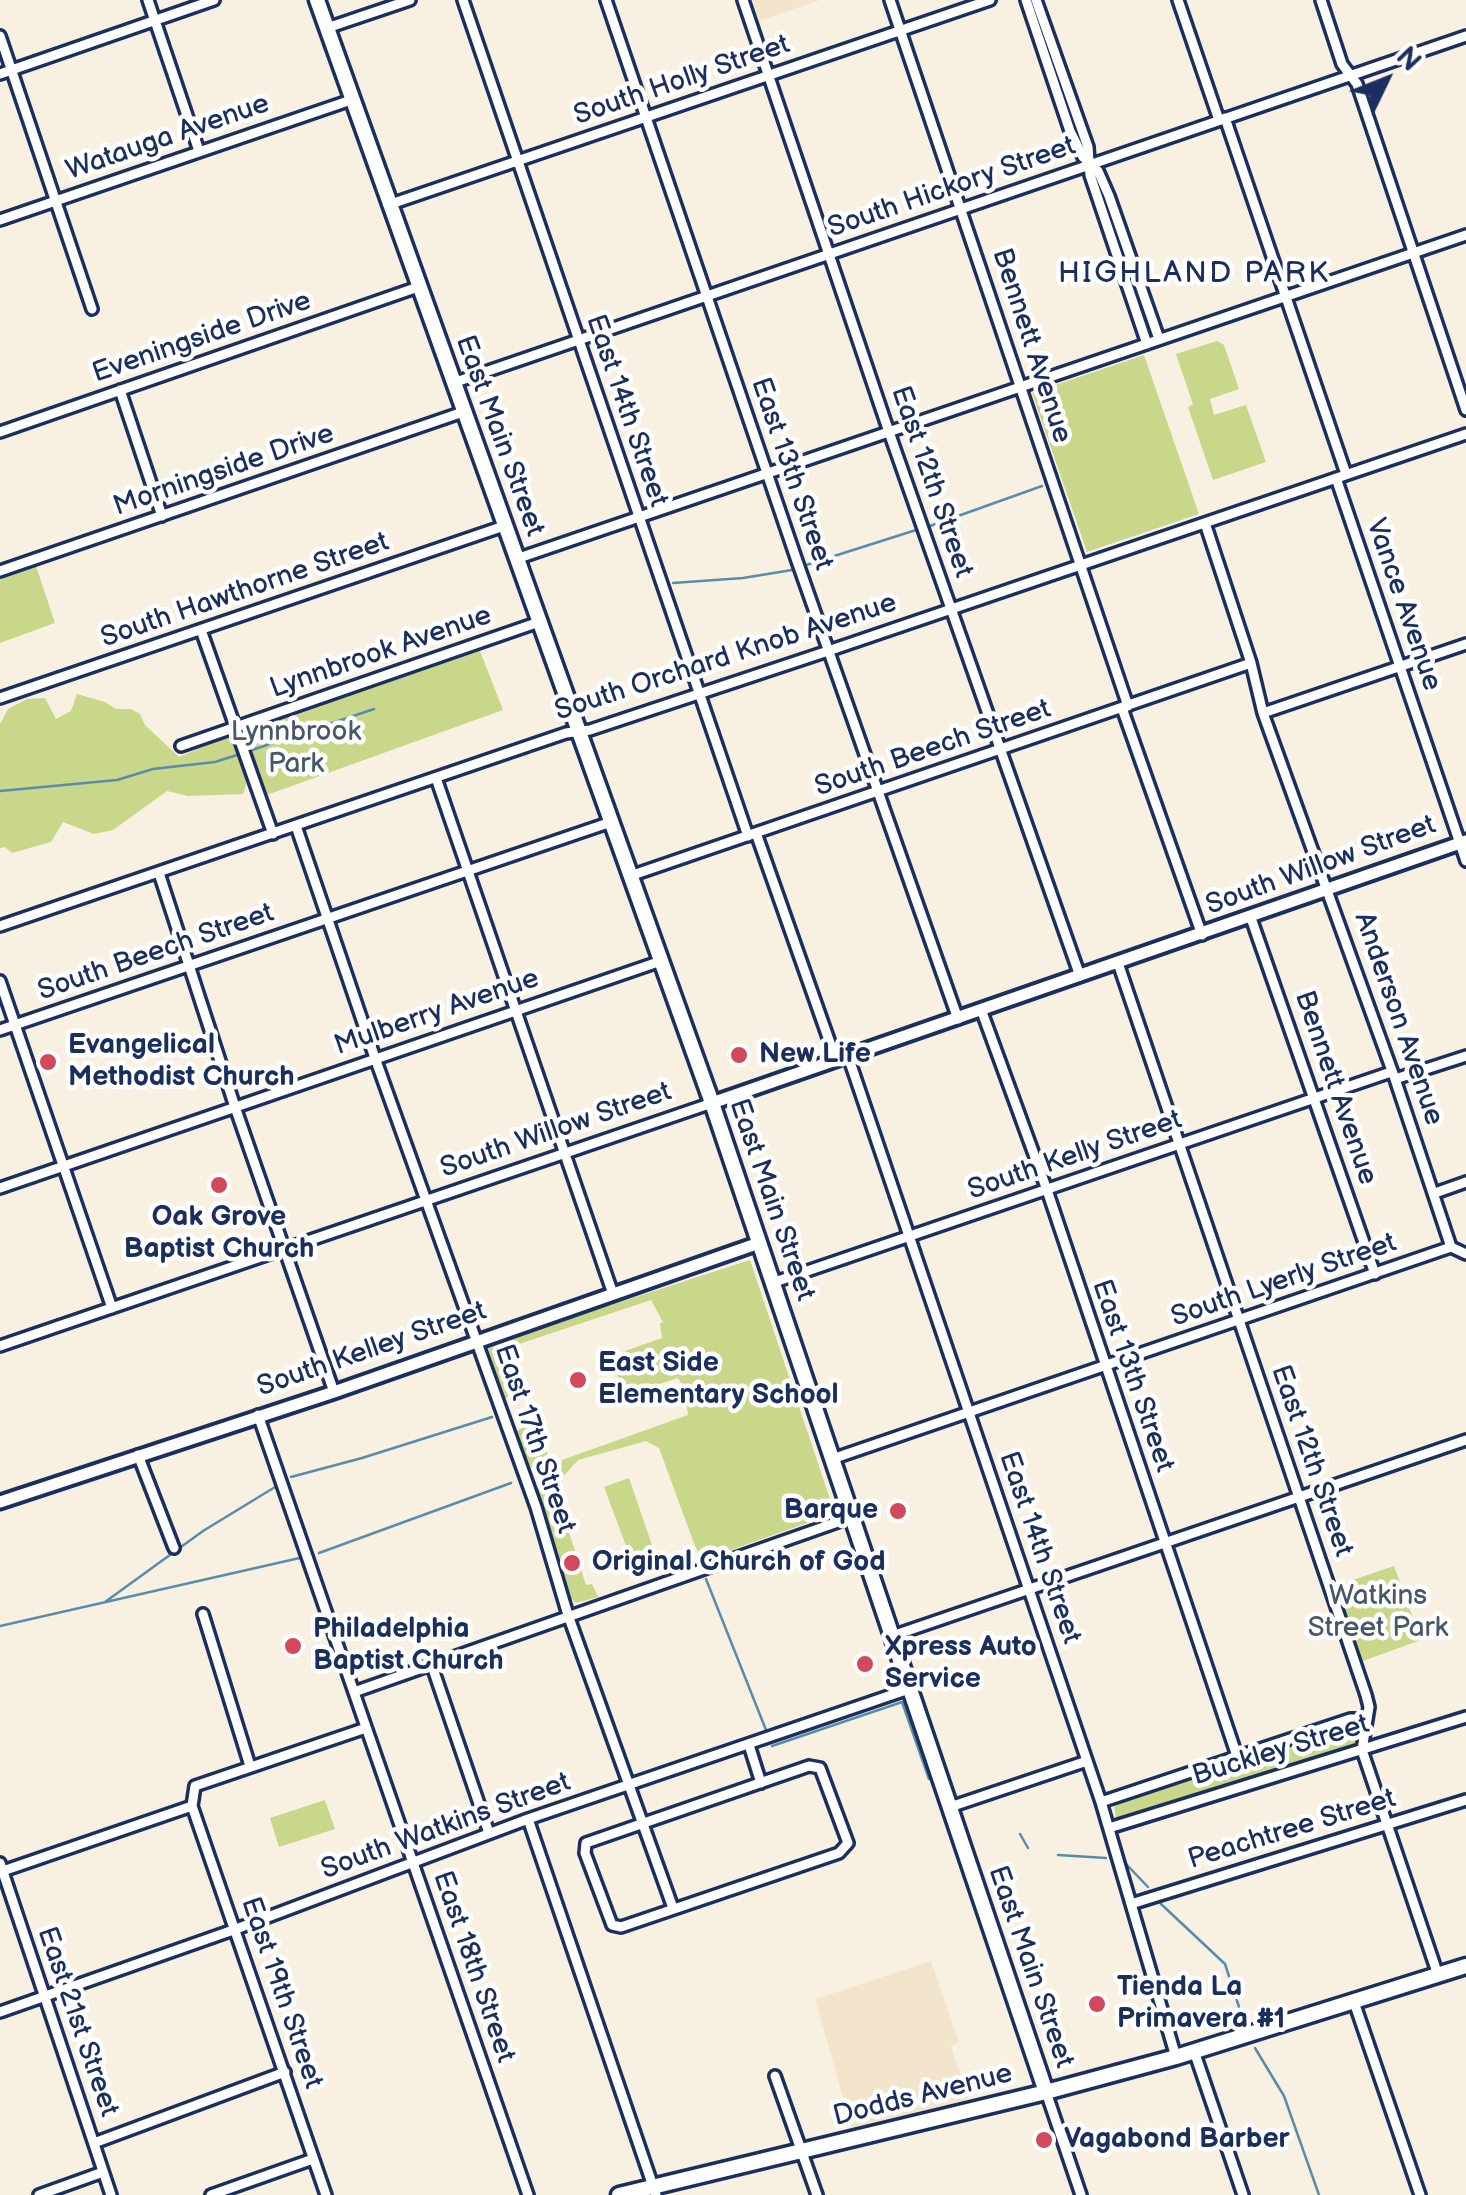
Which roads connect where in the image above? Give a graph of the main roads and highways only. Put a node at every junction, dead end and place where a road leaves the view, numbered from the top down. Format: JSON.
{"nodes":[{"id":1,"x":317,"y":0,"type":"edge"},
{"id":2,"x":1463,"y":842,"type":"edge"},
{"id":3,"x":712,"y":1103,"type":"junction"},
{"id":4,"x":759,"y":1243,"type":"junction"},
{"id":5,"x":0,"y":1502,"type":"edge"},
{"id":6,"x":1466,"y":1966,"type":"edge"},
{"id":7,"x":1046,"y":2092,"type":"junction"},
{"id":8,"x":655,"y":2191,"type":"edge"},
{"id":9,"x":620,"y":2195,"type":"edge"}],
"edges":[{"from":1,"to":3,"type":"main road","name":"East Main Street"},
{"from":2,"to":3,"type":"main road","name":"South Willow Street"},
{"from":3,"to":4,"type":"main road","name":"East Main Street"},
{"from":4,"to":5,"type":"main road","name":"South Kelley Street"},
{"from":4,"to":7,"type":"main road","name":"East Main Street"},
{"from":6,"to":7,"type":"main road","name":"Dodds Avenue"},
{"from":7,"to":8,"type":"main road","name":"Dodds Avenue"},
{"from":8,"to":9,"type":"main road","name":"Dodds Avenue"}]}
